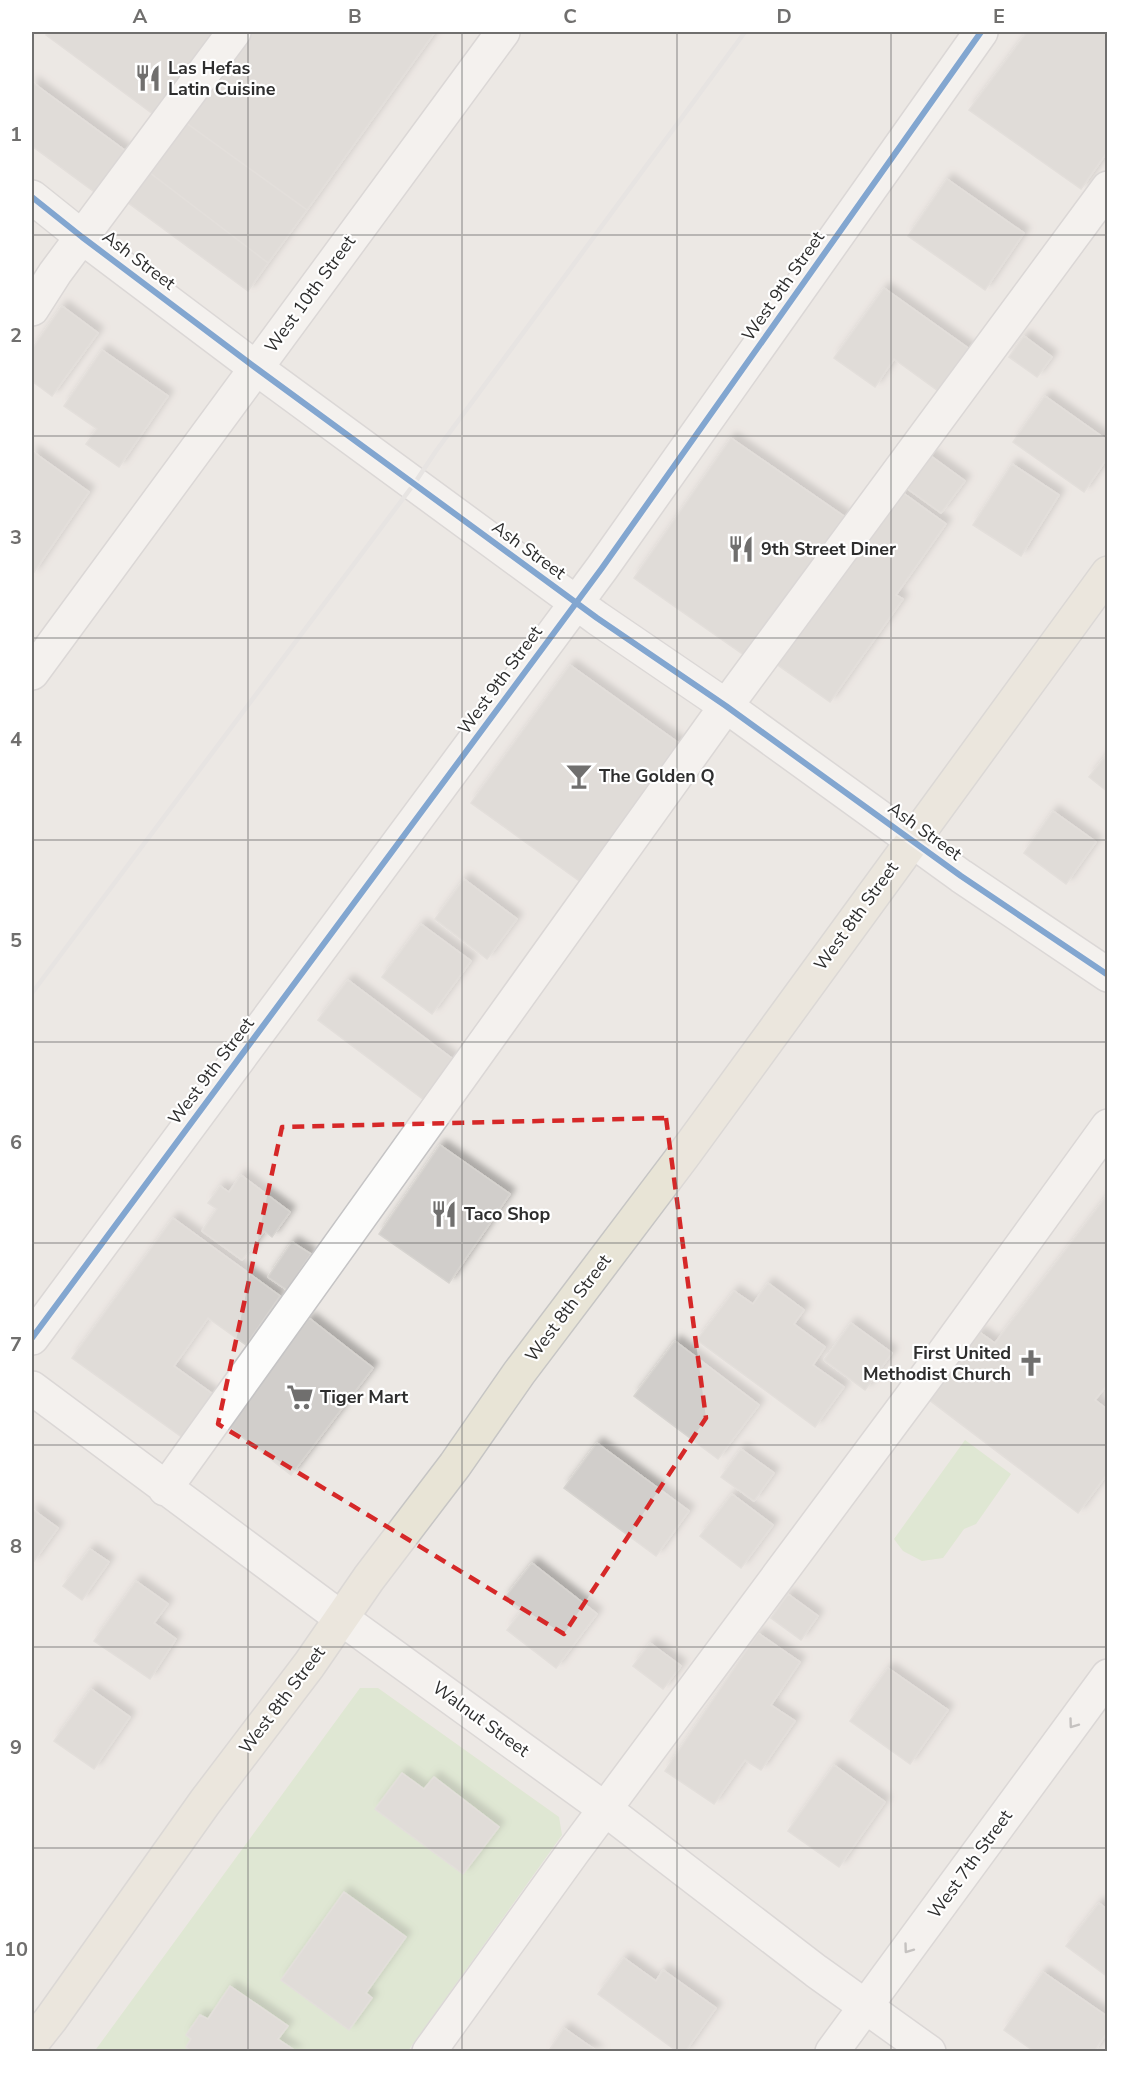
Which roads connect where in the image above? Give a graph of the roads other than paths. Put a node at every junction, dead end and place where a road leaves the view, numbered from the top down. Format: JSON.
{"nodes":[{"id":1,"x":234,"y":32,"type":"edge"},
{"id":2,"x":503,"y":32,"type":"edge"},
{"id":3,"x":981,"y":32,"type":"edge"},
{"id":4,"x":1107,"y":188,"type":"edge"},
{"id":5,"x":32,"y":197,"type":"edge"},
{"id":6,"x":82,"y":237,"type":"junction"},
{"id":7,"x":32,"y":309,"type":"edge"},
{"id":8,"x":256,"y":368,"type":"junction"},
{"id":9,"x":1107,"y":573,"type":"edge"},
{"id":10,"x":576,"y":603,"type":"junction"},
{"id":11,"x":32,"y":673,"type":"edge"},
{"id":12,"x":726,"y":706,"type":"junction"},
{"id":13,"x":911,"y":841,"type":"junction"},
{"id":14,"x":1107,"y":975,"type":"edge"},
{"id":15,"x":1107,"y":1126,"type":"edge"},
{"id":16,"x":32,"y":1338,"type":"edge"},
{"id":17,"x":32,"y":1388,"type":"edge"},
{"id":18,"x":165,"y":1489,"type":"junction"},
{"id":19,"x":341,"y":1618,"type":"junction"},
{"id":20,"x":1107,"y":1676,"type":"edge"},
{"id":21,"x":605,"y":1809,"type":"junction"},
{"id":22,"x":865,"y":2005,"type":"junction"},
{"id":23,"x":32,"y":2043,"type":"edge"},
{"id":24,"x":429,"y":2052,"type":"edge"},
{"id":25,"x":832,"y":2052,"type":"edge"},
{"id":26,"x":928,"y":2052,"type":"edge"}],
"edges":[{"from":1,"to":6,"type":"street"},
{"from":2,"to":8,"type":"street","name":"West 10th Street"},
{"from":3,"to":10,"type":"street","name":"West 9th Street"},
{"from":4,"to":12,"type":"street"},
{"from":5,"to":6,"type":"street","name":"Ash Street"},
{"from":6,"to":7,"type":"street"},
{"from":6,"to":8,"type":"street","name":"Ash Street"},
{"from":8,"to":10,"type":"street","name":"Ash Street"},
{"from":8,"to":11,"type":"street","name":"West 10th Street"},
{"from":9,"to":13,"type":"main road","name":"West 8th Street"},
{"from":10,"to":12,"type":"street","name":"Ash Street"},
{"from":10,"to":16,"type":"street","name":"West 9th Street"},
{"from":12,"to":13,"type":"street","name":"Ash Street"},
{"from":12,"to":18,"type":"street"},
{"from":13,"to":14,"type":"street","name":"Ash Street"},
{"from":13,"to":19,"type":"main road","name":"West 8th Street"},
{"from":15,"to":21,"type":"street"},
{"from":17,"to":18,"type":"street","name":"Walnut Street"},
{"from":18,"to":19,"type":"street","name":"Walnut Street"},
{"from":19,"to":21,"type":"street","name":"Walnut Street"},
{"from":19,"to":23,"type":"main road","name":"West 8th Street"},
{"from":20,"to":22,"type":"street","name":"West 7th Street","one_way":true},
{"from":21,"to":22,"type":"street","name":"Walnut Street"},
{"from":21,"to":24,"type":"street"},
{"from":22,"to":25,"type":"street","name":"West 7th Street"},
{"from":22,"to":26,"type":"street","name":"Walnut Street"}]}
